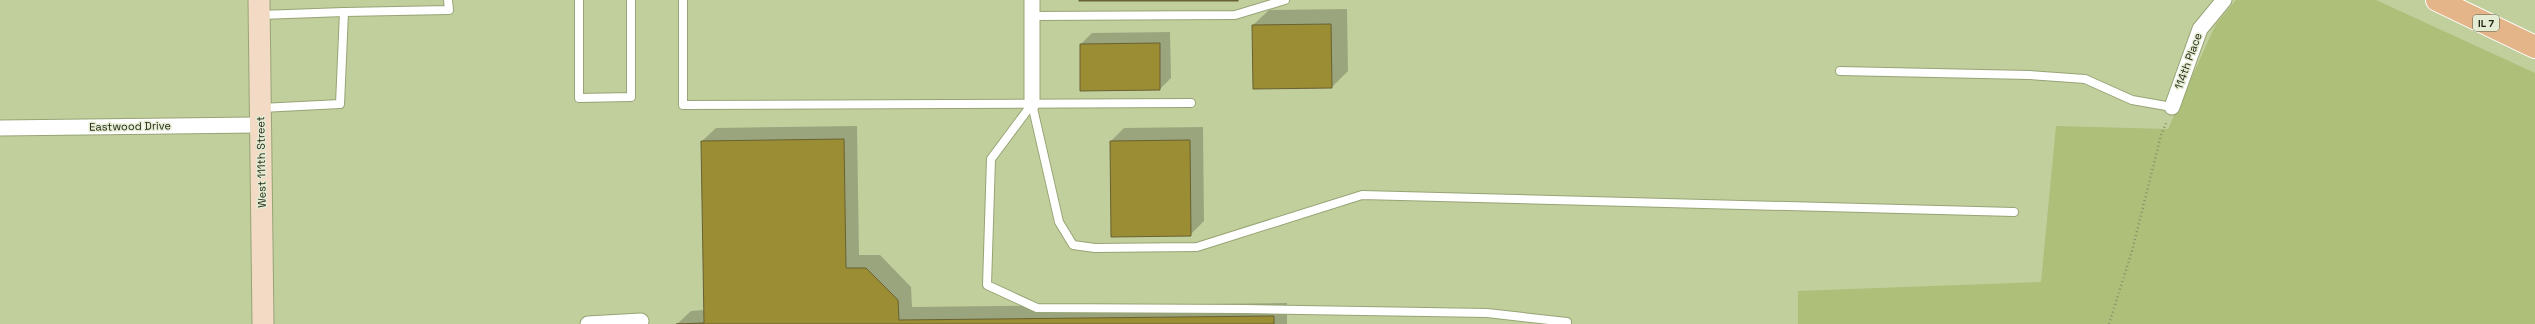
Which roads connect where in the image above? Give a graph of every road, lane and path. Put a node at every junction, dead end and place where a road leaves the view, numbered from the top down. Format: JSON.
{"nodes":[{"id":1,"x":448,"y":0,"type":"edge"},
{"id":2,"x":579,"y":0,"type":"edge"},
{"id":3,"x":631,"y":0,"type":"edge"},
{"id":4,"x":683,"y":0,"type":"edge"},
{"id":5,"x":1032,"y":0,"type":"edge"},
{"id":6,"x":1285,"y":0,"type":"edge"},
{"id":7,"x":2224,"y":0,"type":"edge"},
{"id":8,"x":2437,"y":0,"type":"edge"},
{"id":9,"x":259,"y":8,"type":"edge"},
{"id":10,"x":344,"y":12,"type":"junction"},
{"id":11,"x":1032,"y":16,"type":"junction"},
{"id":12,"x":2535,"y":47,"type":"edge"},
{"id":13,"x":1840,"y":71,"type":"dead end"},
{"id":14,"x":1032,"y":104,"type":"junction"},
{"id":15,"x":1191,"y":104,"type":"dead end"},
{"id":16,"x":2172,"y":107,"type":"junction"},
{"id":17,"x":260,"y":117,"type":"junction"},
{"id":18,"x":0,"y":128,"type":"edge"},
{"id":19,"x":2014,"y":212,"type":"dead end"},
{"id":20,"x":641,"y":322,"type":"edge"},
{"id":21,"x":603,"y":323,"type":"edge"},
{"id":22,"x":263,"y":324,"type":"edge"},
{"id":23,"x":588,"y":324,"type":"edge"},
{"id":24,"x":1567,"y":324,"type":"edge"},
{"id":25,"x":2109,"y":324,"type":"edge"}],
"edges":[{"from":1,"to":10,"type":"lane"},
{"from":2,"to":3,"type":"lane"},
{"from":4,"to":14,"type":"lane"},
{"from":5,"to":11,"type":"street"},
{"from":6,"to":11,"type":"lane"},
{"from":7,"to":16,"type":"street","name":"114th Place"},
{"from":8,"to":12,"type":"main road","number":"IL 7"},
{"from":9,"to":10,"type":"lane"},
{"from":9,"to":17,"type":"main road","name":"West 111th Street"},
{"from":10,"to":17,"type":"lane"},
{"from":11,"to":14,"type":"street"},
{"from":13,"to":16,"type":"lane"},
{"from":14,"to":15,"type":"lane"},
{"from":14,"to":19,"type":"lane"},
{"from":14,"to":24,"type":"lane"},
{"from":16,"to":25,"type":"path"},
{"from":17,"to":18,"type":"street","name":"Eastwood Drive"},
{"from":17,"to":22,"type":"main road","name":"West 111th Street"},
{"from":20,"to":21,"type":"street"},
{"from":21,"to":23,"type":"street"}]}
